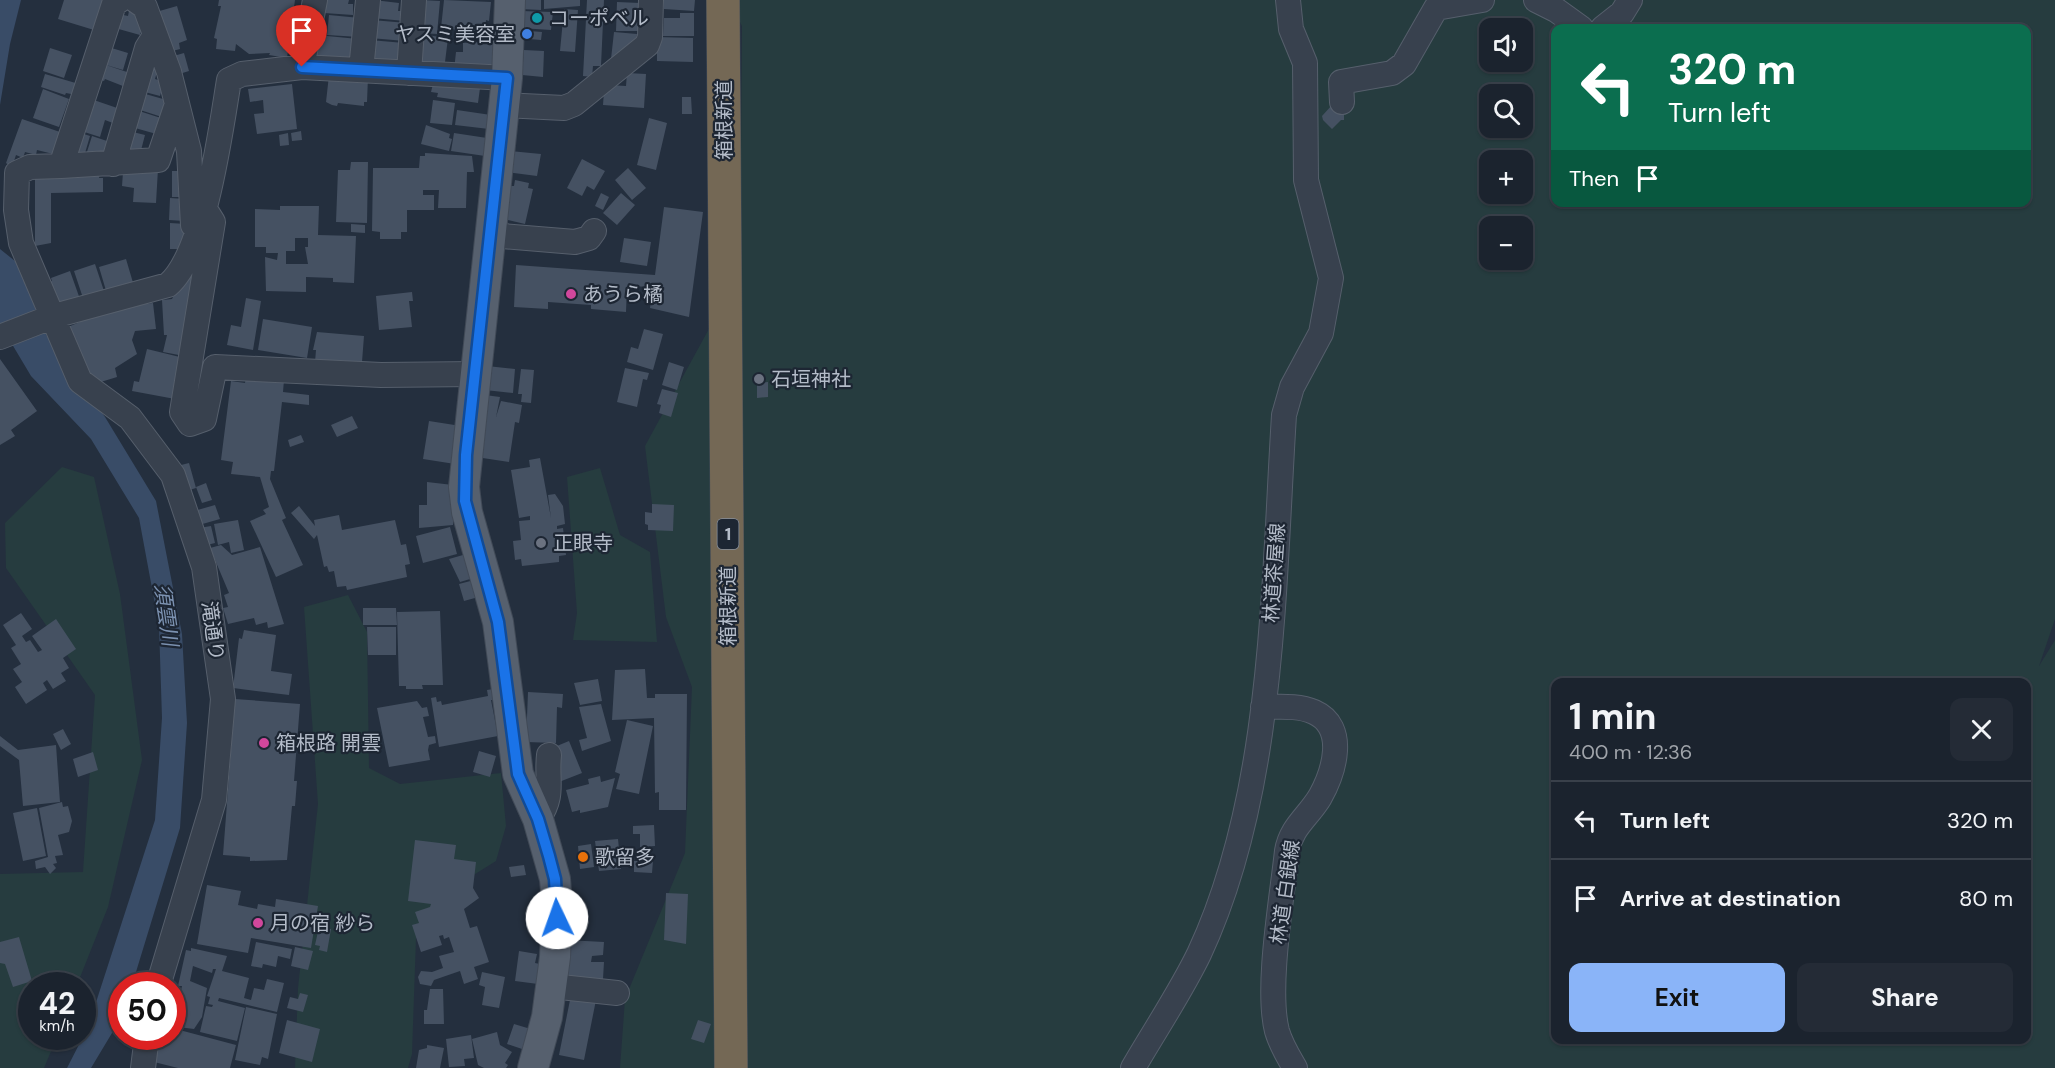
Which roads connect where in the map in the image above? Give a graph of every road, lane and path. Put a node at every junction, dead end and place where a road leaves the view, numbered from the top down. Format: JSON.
{"nodes":[{"id":1,"x":120,"y":0,"type":"edge"},
{"id":2,"x":135,"y":0,"type":"edge"},
{"id":3,"x":315,"y":0,"type":"edge"},
{"id":4,"x":368,"y":0,"type":"edge"},
{"id":5,"x":414,"y":0,"type":"edge"},
{"id":6,"x":510,"y":0,"type":"edge"},
{"id":7,"x":651,"y":0,"type":"edge"},
{"id":8,"x":723,"y":0,"type":"edge"},
{"id":9,"x":1288,"y":0,"type":"edge"},
{"id":10,"x":1482,"y":0,"type":"edge"},
{"id":11,"x":1536,"y":0,"type":"edge"},
{"id":12,"x":1630,"y":0,"type":"edge"},
{"id":13,"x":1575,"y":24,"type":"edge"},
{"id":14,"x":1608,"y":24,"type":"edge"},
{"id":15,"x":154,"y":37,"type":"junction"},
{"id":16,"x":302,"y":67,"type":"junction"},
{"id":17,"x":361,"y":70,"type":"junction"},
{"id":18,"x":409,"y":73,"type":"junction"},
{"id":19,"x":505,"y":92,"type":"junction"},
{"id":20,"x":1342,"y":102,"type":"dead end"},
{"id":21,"x":177,"y":104,"type":"junction"},
{"id":22,"x":113,"y":164,"type":"junction"},
{"id":23,"x":61,"y":166,"type":"junction"},
{"id":24,"x":205,"y":209,"type":"junction"},
{"id":25,"x":594,"y":231,"type":"dead end"},
{"id":26,"x":490,"y":235,"type":"junction"},
{"id":27,"x":193,"y":239,"type":"junction"},
{"id":28,"x":54,"y":316,"type":"junction"},
{"id":29,"x":0,"y":337,"type":"edge"},
{"id":30,"x":475,"y":374,"type":"junction"},
{"id":31,"x":1263,"y":707,"type":"junction"},
{"id":32,"x":549,"y":755,"type":"dead end"},
{"id":33,"x":538,"y":819,"type":"junction"},
{"id":34,"x":162,"y":972,"type":"edge"},
{"id":35,"x":551,"y":986,"type":"junction"},
{"id":36,"x":617,"y":993,"type":"dead end"},
{"id":37,"x":145,"y":1050,"type":"edge"},
{"id":38,"x":143,"y":1068,"type":"edge"},
{"id":39,"x":533,"y":1068,"type":"edge"},
{"id":40,"x":731,"y":1068,"type":"edge"},
{"id":41,"x":1133,"y":1068,"type":"edge"},
{"id":42,"x":1295,"y":1068,"type":"edge"}],
"edges":[{"from":1,"to":23,"type":"street"},
{"from":2,"to":15,"type":"street"},
{"from":3,"to":16,"type":"street"},
{"from":4,"to":17,"type":"street"},
{"from":5,"to":18,"type":"street"},
{"from":6,"to":19,"type":"main road"},
{"from":7,"to":19,"type":"street"},
{"from":8,"to":40,"type":"highway","name":"箱根新道","number":"1"},
{"from":9,"to":31,"type":"street","name":"林道茶屋線"},
{"from":10,"to":20,"type":"street"},
{"from":11,"to":13,"type":"street"},
{"from":12,"to":14,"type":"street"},
{"from":15,"to":21,"type":"street"},
{"from":15,"to":22,"type":"street"},
{"from":16,"to":17,"type":"street"},
{"from":16,"to":24,"type":"street"},
{"from":17,"to":18,"type":"street"},
{"from":18,"to":19,"type":"street"},
{"from":19,"to":26,"type":"main road"},
{"from":21,"to":22,"type":"street"},
{"from":21,"to":27,"type":"street"},
{"from":22,"to":23,"type":"street"},
{"from":23,"to":28,"type":"street","name":"滝通り"},
{"from":24,"to":27,"type":"street"},
{"from":24,"to":30,"type":"street"},
{"from":25,"to":26,"type":"street"},
{"from":26,"to":30,"type":"main road"},
{"from":27,"to":28,"type":"street"},
{"from":28,"to":29,"type":"street"},
{"from":28,"to":34,"type":"street","name":"滝通り"},
{"from":30,"to":33,"type":"main road"},
{"from":31,"to":41,"type":"street","name":"林道茶屋線"},
{"from":31,"to":42,"type":"street","name":"林道 白銀線"},
{"from":32,"to":33,"type":"street"},
{"from":33,"to":35,"type":"main road"},
{"from":35,"to":36,"type":"street"},
{"from":35,"to":39,"type":"main road"},
{"from":37,"to":38,"type":"street"}]}
